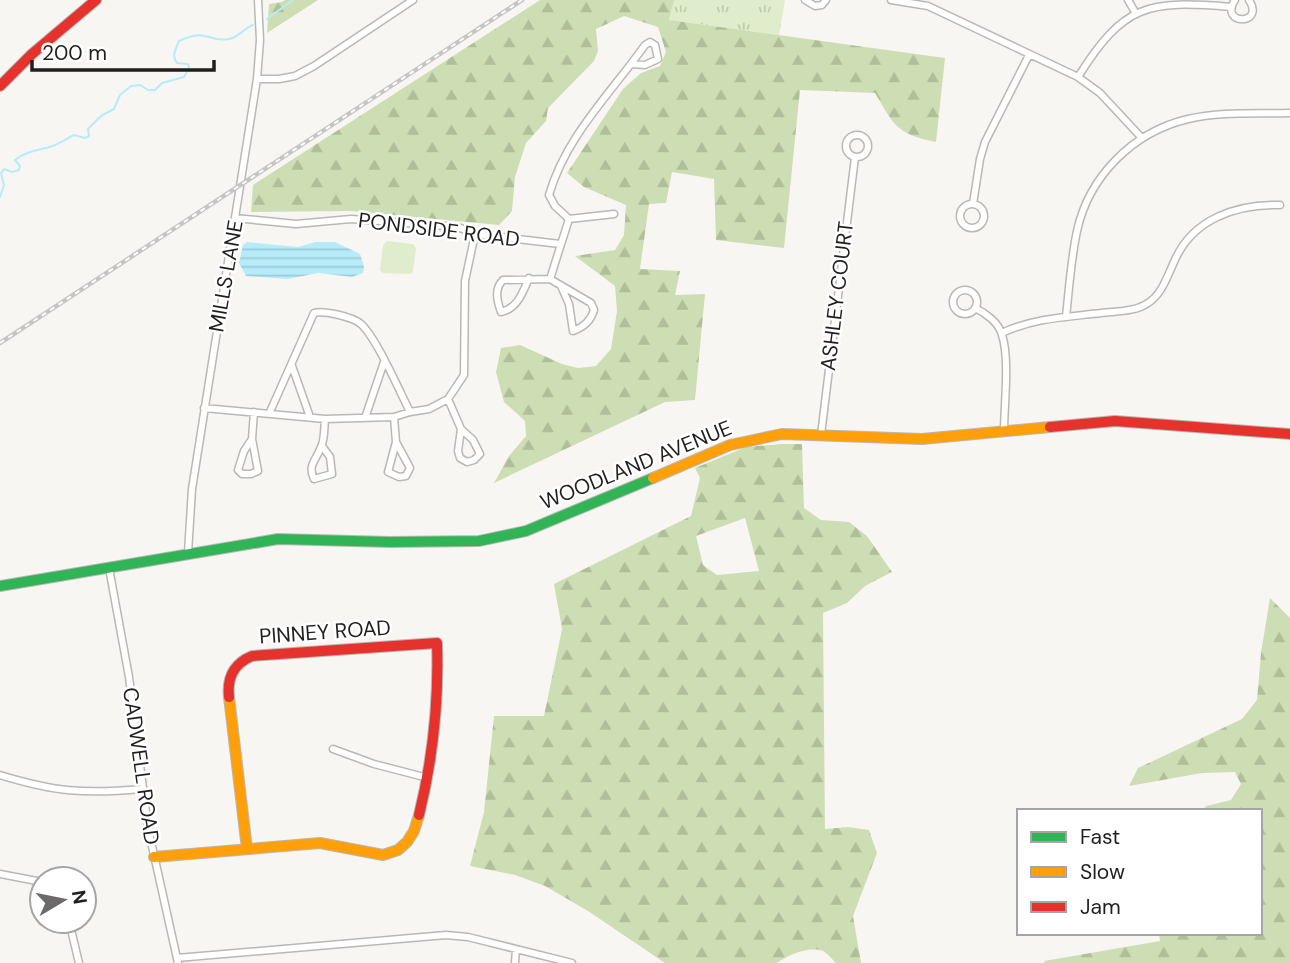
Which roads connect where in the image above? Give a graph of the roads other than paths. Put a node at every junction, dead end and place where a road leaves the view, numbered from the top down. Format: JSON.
{"nodes":[{"id":1,"x":96,"y":0,"type":"edge"},
{"id":2,"x":258,"y":0,"type":"edge"},
{"id":3,"x":413,"y":0,"type":"edge"},
{"id":4,"x":805,"y":0,"type":"edge"},
{"id":5,"x":826,"y":0,"type":"edge"},
{"id":6,"x":891,"y":0,"type":"edge"},
{"id":7,"x":1128,"y":0,"type":"edge"},
{"id":8,"x":1235,"y":0,"type":"edge"},
{"id":9,"x":1250,"y":0,"type":"edge"},
{"id":10,"x":1231,"y":8,"type":"junction"},
{"id":11,"x":1135,"y":12,"type":"junction"},
{"id":12,"x":1029,"y":55,"type":"junction"},
{"id":13,"x":632,"y":64,"type":"junction"},
{"id":14,"x":1078,"y":78,"type":"junction"},
{"id":15,"x":257,"y":79,"type":"junction"},
{"id":16,"x":0,"y":86,"type":"edge"},
{"id":17,"x":1290,"y":113,"type":"edge"},
{"id":18,"x":1141,"y":138,"type":"junction"},
{"id":19,"x":855,"y":157,"type":"dead end"},
{"id":20,"x":973,"y":204,"type":"dead end"},
{"id":21,"x":1280,"y":205,"type":"dead end"},
{"id":22,"x":614,"y":214,"type":"dead end"},
{"id":23,"x":235,"y":218,"type":"junction"},
{"id":24,"x":569,"y":219,"type":"junction"},
{"id":25,"x":475,"y":234,"type":"junction"},
{"id":26,"x":560,"y":244,"type":"junction"},
{"id":27,"x":528,"y":278,"type":"junction"},
{"id":28,"x":550,"y":279,"type":"junction"},
{"id":29,"x":561,"y":286,"type":"junction"},
{"id":30,"x":975,"y":308,"type":"dead end"},
{"id":31,"x":1066,"y":317,"type":"junction"},
{"id":32,"x":1002,"y":333,"type":"junction"},
{"id":33,"x":384,"y":362,"type":"junction"},
{"id":34,"x":292,"y":366,"type":"junction"},
{"id":35,"x":448,"y":399,"type":"junction"},
{"id":36,"x":204,"y":408,"type":"junction"},
{"id":37,"x":254,"y":412,"type":"junction"},
{"id":38,"x":410,"y":412,"type":"junction"},
{"id":39,"x":269,"y":414,"type":"junction"},
{"id":40,"x":394,"y":417,"type":"junction"},
{"id":41,"x":310,"y":418,"type":"junction"},
{"id":42,"x":365,"y":418,"type":"junction"},
{"id":43,"x":325,"y":419,"type":"junction"},
{"id":44,"x":461,"y":429,"type":"junction"},
{"id":45,"x":1004,"y":432,"type":"junction"},
{"id":46,"x":1290,"y":434,"type":"edge"},
{"id":47,"x":821,"y":435,"type":"junction"},
{"id":48,"x":252,"y":439,"type":"junction"},
{"id":49,"x":396,"y":442,"type":"junction"},
{"id":50,"x":322,"y":446,"type":"junction"},
{"id":51,"x":188,"y":553,"type":"junction"},
{"id":52,"x":109,"y":568,"type":"junction"},
{"id":53,"x":0,"y":586,"type":"edge"},
{"id":54,"x":333,"y":749,"type":"dead end"},
{"id":55,"x":0,"y":775,"type":"edge"},
{"id":56,"x":428,"y":778,"type":"junction"},
{"id":57,"x":142,"y":789,"type":"junction"},
{"id":58,"x":247,"y":849,"type":"junction"},
{"id":59,"x":154,"y":857,"type":"junction"},
{"id":60,"x":0,"y":874,"type":"edge"},
{"id":61,"x":28,"y":879,"type":"edge"},
{"id":62,"x":72,"y":935,"type":"edge"},
{"id":63,"x":516,"y":949,"type":"junction"},
{"id":64,"x":178,"y":961,"type":"edge"},
{"id":65,"x":79,"y":963,"type":"edge"},
{"id":66,"x":515,"y":963,"type":"edge"},
{"id":67,"x":572,"y":963,"type":"edge"}],
"edges":[{"from":1,"to":16,"type":"street"},
{"from":2,"to":15,"type":"street","name":"MILLS LANE"},
{"from":3,"to":15,"type":"street"},
{"from":4,"to":5,"type":"street"},
{"from":6,"to":12,"type":"street"},
{"from":7,"to":11,"type":"street"},
{"from":8,"to":10,"type":"street"},
{"from":9,"to":10,"type":"street"},
{"from":10,"to":11,"type":"street"},
{"from":11,"to":14,"type":"street"},
{"from":12,"to":14,"type":"street"},
{"from":12,"to":20,"type":"street"},
{"from":13,"to":13,"type":"street"},
{"from":13,"to":24,"type":"street"},
{"from":14,"to":18,"type":"street"},
{"from":15,"to":23,"type":"street","name":"MILLS LANE"},
{"from":17,"to":18,"type":"street"},
{"from":18,"to":31,"type":"street"},
{"from":19,"to":47,"type":"street","name":"ASHLEY COURT"},
{"from":21,"to":31,"type":"street"},
{"from":22,"to":24,"type":"street"},
{"from":23,"to":25,"type":"street","name":"PONDSIDE ROAD"},
{"from":23,"to":36,"type":"street","name":"MILLS LANE"},
{"from":24,"to":26,"type":"street"},
{"from":25,"to":26,"type":"street","name":"PONDSIDE ROAD"},
{"from":25,"to":35,"type":"street"},
{"from":26,"to":28,"type":"street"},
{"from":27,"to":27,"type":"street"},
{"from":27,"to":28,"type":"street"},
{"from":28,"to":29,"type":"street"},
{"from":29,"to":29,"type":"street"},
{"from":30,"to":32,"type":"street"},
{"from":31,"to":32,"type":"street"},
{"from":32,"to":45,"type":"street"},
{"from":33,"to":34,"type":"street"},
{"from":33,"to":38,"type":"street"},
{"from":33,"to":42,"type":"street"},
{"from":34,"to":39,"type":"street"},
{"from":34,"to":41,"type":"street"},
{"from":35,"to":38,"type":"street"},
{"from":35,"to":44,"type":"street"},
{"from":36,"to":37,"type":"street"},
{"from":36,"to":51,"type":"street","name":"MILLS LANE"},
{"from":37,"to":39,"type":"street"},
{"from":37,"to":48,"type":"street"},
{"from":38,"to":40,"type":"street"},
{"from":39,"to":41,"type":"street"},
{"from":40,"to":42,"type":"street"},
{"from":40,"to":49,"type":"street"},
{"from":41,"to":43,"type":"street"},
{"from":42,"to":43,"type":"street"},
{"from":43,"to":50,"type":"street"},
{"from":44,"to":44,"type":"street"},
{"from":45,"to":46,"type":"street","name":"WOODLAND AVENUE"},
{"from":45,"to":47,"type":"street","name":"WOODLAND AVENUE"},
{"from":47,"to":51,"type":"street","name":"WOODLAND AVENUE"},
{"from":48,"to":48,"type":"street"},
{"from":49,"to":49,"type":"street"},
{"from":50,"to":50,"type":"street"},
{"from":51,"to":52,"type":"street","name":"WOODLAND AVENUE"},
{"from":52,"to":53,"type":"street","name":"WOODLAND AVENUE"},
{"from":52,"to":57,"type":"street","name":"CADWELL ROAD"},
{"from":54,"to":56,"type":"street"},
{"from":55,"to":57,"type":"street"},
{"from":56,"to":58,"type":"street"},
{"from":56,"to":58,"type":"street","name":"PINNEY ROAD"},
{"from":57,"to":59,"type":"street","name":"CADWELL ROAD"},
{"from":58,"to":59,"type":"street"},
{"from":59,"to":64,"type":"street","name":"CADWELL ROAD"},
{"from":60,"to":61,"type":"street"},
{"from":62,"to":65,"type":"street"},
{"from":63,"to":64,"type":"street"},
{"from":63,"to":66,"type":"street"},
{"from":63,"to":67,"type":"street"}]}
